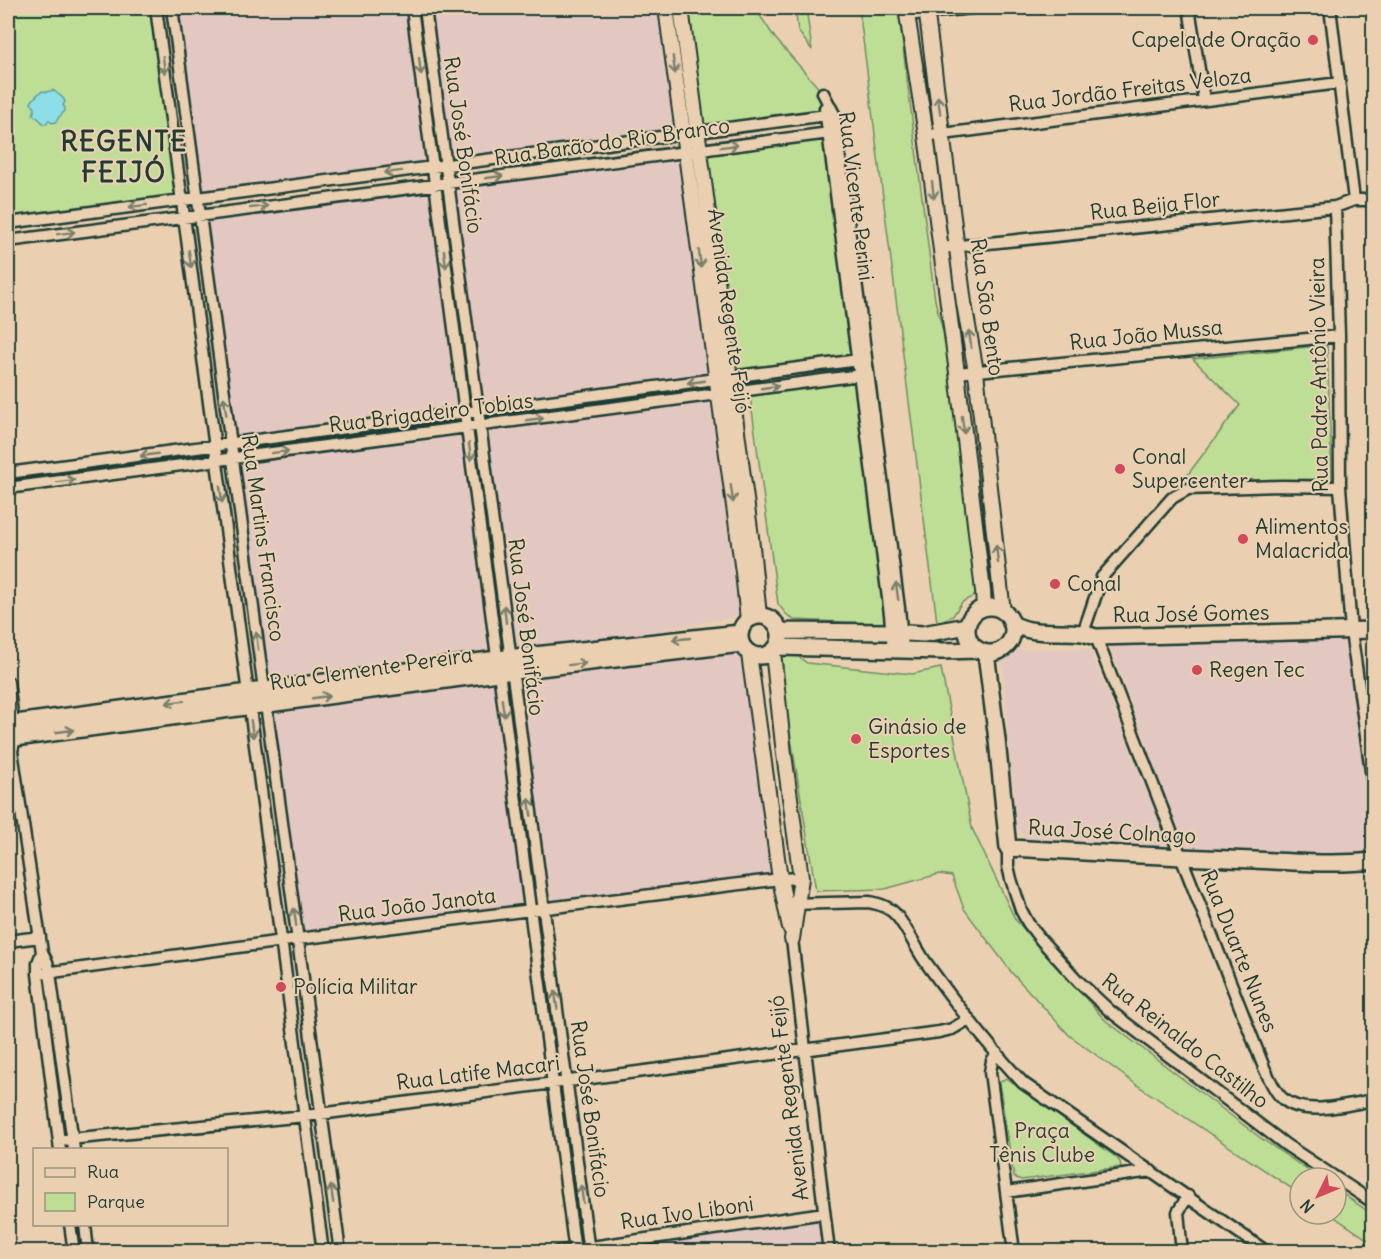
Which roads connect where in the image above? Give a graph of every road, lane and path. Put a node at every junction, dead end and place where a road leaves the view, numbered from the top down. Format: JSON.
{"nodes":[{"id":1,"x":156,"y":8,"type":"edge"},
{"id":2,"x":172,"y":8,"type":"edge"},
{"id":3,"x":412,"y":8,"type":"edge"},
{"id":4,"x":425,"y":8,"type":"edge"},
{"id":5,"x":666,"y":8,"type":"edge"},
{"id":6,"x":681,"y":8,"type":"edge"},
{"id":7,"x":972,"y":8,"type":"edge"},
{"id":8,"x":1189,"y":8,"type":"edge"},
{"id":9,"x":1330,"y":8,"type":"edge"},
{"id":10,"x":926,"y":10,"type":"edge"},
{"id":11,"x":907,"y":11,"type":"edge"},
{"id":12,"x":1339,"y":83,"type":"junction"},
{"id":13,"x":1204,"y":100,"type":"junction"},
{"id":14,"x":830,"y":115,"type":"joint"},
{"id":15,"x":832,"y":132,"type":"junction"},
{"id":16,"x":690,"y":133,"type":"junction"},
{"id":17,"x":943,"y":134,"type":"junction"},
{"id":18,"x":926,"y":135,"type":"junction"},
{"id":19,"x":693,"y":151,"type":"junction"},
{"id":20,"x":446,"y":166,"type":"junction"},
{"id":21,"x":433,"y":167,"type":"junction"},
{"id":22,"x":449,"y":183,"type":"junction"},
{"id":23,"x":435,"y":185,"type":"junction"},
{"id":24,"x":197,"y":198,"type":"junction"},
{"id":25,"x":182,"y":200,"type":"junction"},
{"id":26,"x":1354,"y":200,"type":"junction"},
{"id":27,"x":1374,"y":200,"type":"edge"},
{"id":28,"x":1335,"y":207,"type":"junction"},
{"id":29,"x":200,"y":215,"type":"junction"},
{"id":30,"x":184,"y":218,"type":"junction"},
{"id":31,"x":8,"y":223,"type":"edge"},
{"id":32,"x":8,"y":241,"type":"edge"},
{"id":33,"x":957,"y":246,"type":"junction"},
{"id":34,"x":940,"y":248,"type":"junction"},
{"id":35,"x":1339,"y":336,"type":"junction"},
{"id":36,"x":862,"y":360,"type":"junction"},
{"id":37,"x":976,"y":372,"type":"junction"},
{"id":38,"x":957,"y":373,"type":"junction"},
{"id":39,"x":864,"y":375,"type":"junction"},
{"id":40,"x":723,"y":378,"type":"junction"},
{"id":41,"x":725,"y":393,"type":"junction"},
{"id":42,"x":587,"y":397,"type":"junction"},
{"id":43,"x":479,"y":411,"type":"junction"},
{"id":44,"x":589,"y":412,"type":"junction"},
{"id":45,"x":465,"y":413,"type":"junction"},
{"id":46,"x":480,"y":426,"type":"junction"},
{"id":47,"x":467,"y":428,"type":"junction"},
{"id":48,"x":231,"y":444,"type":"junction"},
{"id":49,"x":215,"y":446,"type":"junction"},
{"id":50,"x":233,"y":458,"type":"junction"},
{"id":51,"x":217,"y":461,"type":"junction"},
{"id":52,"x":8,"y":474,"type":"edge"},
{"id":53,"x":1340,"y":487,"type":"junction"},
{"id":54,"x":8,"y":488,"type":"edge"},
{"id":55,"x":244,"y":538,"type":"junction"},
{"id":56,"x":228,"y":541,"type":"junction"},
{"id":57,"x":984,"y":608,"type":"junction"},
{"id":58,"x":1007,"y":618,"type":"junction"},
{"id":59,"x":967,"y":626,"type":"junction"},
{"id":60,"x":1374,"y":630,"type":"edge"},
{"id":61,"x":780,"y":631,"type":"junction"},
{"id":62,"x":1351,"y":631,"type":"junction"},
{"id":63,"x":896,"y":632,"type":"junction"},
{"id":64,"x":747,"y":633,"type":"junction"},
{"id":65,"x":1089,"y":635,"type":"junction"},
{"id":66,"x":898,"y":649,"type":"junction"},
{"id":67,"x":776,"y":650,"type":"junction"},
{"id":68,"x":982,"y":652,"type":"junction"},
{"id":69,"x":505,"y":666,"type":"junction"},
{"id":70,"x":8,"y":682,"type":"edge"},
{"id":71,"x":264,"y":697,"type":"junction"},
{"id":72,"x":248,"y":700,"type":"junction"},
{"id":73,"x":10,"y":737,"type":"edge"},
{"id":74,"x":784,"y":754,"type":"junction"},
{"id":75,"x":764,"y":757,"type":"junction"},
{"id":76,"x":1374,"y":792,"type":"edge"},
{"id":77,"x":1008,"y":848,"type":"junction"},
{"id":78,"x":1180,"y":857,"type":"junction"},
{"id":79,"x":1374,"y":861,"type":"edge"},
{"id":80,"x":801,"y":878,"type":"junction"},
{"id":81,"x":780,"y":879,"type":"junction"},
{"id":82,"x":791,"y":904,"type":"junction"},
{"id":83,"x":544,"y":909,"type":"junction"},
{"id":84,"x":530,"y":910,"type":"junction"},
{"id":85,"x":40,"y":937,"type":"junction"},
{"id":86,"x":298,"y":939,"type":"junction"},
{"id":87,"x":792,"y":939,"type":"joint"},
{"id":88,"x":8,"y":941,"type":"edge"},
{"id":89,"x":282,"y":941,"type":"junction"},
{"id":90,"x":42,"y":952,"type":"junction"},
{"id":91,"x":50,"y":973,"type":"junction"},
{"id":92,"x":38,"y":974,"type":"junction"},
{"id":93,"x":969,"y":1019,"type":"junction"},
{"id":94,"x":805,"y":1050,"type":"junction"},
{"id":95,"x":997,"y":1053,"type":"junction"},
{"id":96,"x":567,"y":1081,"type":"junction"},
{"id":97,"x":553,"y":1083,"type":"junction"},
{"id":98,"x":1374,"y":1100,"type":"edge"},
{"id":99,"x":321,"y":1113,"type":"junction"},
{"id":100,"x":305,"y":1116,"type":"junction"},
{"id":101,"x":60,"y":1144,"type":"edge"},
{"id":102,"x":74,"y":1144,"type":"edge"},
{"id":103,"x":1318,"y":1166,"type":"edge"},
{"id":104,"x":1151,"y":1171,"type":"junction"},
{"id":105,"x":1348,"y":1186,"type":"edge"},
{"id":106,"x":1006,"y":1192,"type":"junction"},
{"id":107,"x":1188,"y":1196,"type":"junction"},
{"id":108,"x":1374,"y":1203,"type":"edge"},
{"id":109,"x":824,"y":1213,"type":"junction"},
{"id":110,"x":70,"y":1226,"type":"edge"},
{"id":111,"x":85,"y":1226,"type":"edge"},
{"id":112,"x":589,"y":1249,"type":"edge"},
{"id":113,"x":575,"y":1250,"type":"edge"},
{"id":114,"x":74,"y":1251,"type":"edge"},
{"id":115,"x":88,"y":1251,"type":"edge"},
{"id":116,"x":323,"y":1251,"type":"edge"},
{"id":117,"x":340,"y":1251,"type":"edge"},
{"id":118,"x":557,"y":1251,"type":"edge"},
{"id":119,"x":829,"y":1251,"type":"edge"},
{"id":120,"x":1014,"y":1251,"type":"edge"},
{"id":121,"x":1182,"y":1251,"type":"edge"},
{"id":122,"x":1267,"y":1251,"type":"edge"}],
"edges":[{"from":1,"to":25,"type":"street","name":"Rua Martins Francisco","one_way":true},
{"from":2,"to":24,"type":"street","name":"Rua Martins Francisco"},
{"from":3,"to":21,"type":"street","name":"Rua José Bonifácio","one_way":true},
{"from":4,"to":20,"type":"street","name":"Rua José Bonifácio"},
{"from":5,"to":16,"type":"street","name":"Avenida Regente Feijó","one_way":true},
{"from":6,"to":16,"type":"street","name":"Avenida Regente Feijó"},
{"from":7,"to":10,"type":"street"},
{"from":8,"to":13,"type":"street"},
{"from":9,"to":12,"type":"street"},
{"from":10,"to":11,"type":"street"},
{"from":17,"to":10,"type":"street","name":"Rua São Bento","one_way":true},
{"from":11,"to":18,"type":"street","name":"Rua São Bento"},
{"from":12,"to":13,"type":"street","name":"Rua Jordão Freitas Veloza"},
{"from":12,"to":26,"type":"street"},
{"from":13,"to":17,"type":"street","name":"Rua Jordão Freitas Veloza"},
{"from":14,"to":15,"type":"street","name":"Rua Vicente Perini"},
{"from":14,"to":16,"type":"street","name":"Rua Barão do Rio Branco"},
{"from":19,"to":15,"type":"street","name":"Rua Barão do Rio Branco","one_way":true},
{"from":15,"to":36,"type":"street","name":"Rua Vicente Perini"},
{"from":16,"to":19,"type":"street","name":"Avenida Regente Feijó"},
{"from":16,"to":20,"type":"street","name":"Rua Barão do Rio Branco"},
{"from":17,"to":18,"type":"street","name":"Rua Jordão Freitas Veloza"},
{"from":17,"to":33,"type":"street","name":"Rua São Bento"},
{"from":18,"to":34,"type":"street","name":"Rua São Bento","one_way":true},
{"from":22,"to":19,"type":"street","name":"Rua Barão do Rio Branco","one_way":true},
{"from":19,"to":40,"type":"street","name":"Avenida Regente Feijó"},
{"from":20,"to":21,"type":"street","name":"Rua Barão do Rio Branco"},
{"from":20,"to":22,"type":"street","name":"Rua José Bonifácio"},
{"from":21,"to":23,"type":"street","name":"Rua José Bonifácio"},
{"from":21,"to":24,"type":"street","name":"Rua Barão do Rio Branco","one_way":true},
{"from":22,"to":23,"type":"street","name":"Rua Barão do Rio Branco"},
{"from":22,"to":43,"type":"street","name":"Rua José Bonifácio"},
{"from":29,"to":23,"type":"street","name":"Rua Barão do Rio Branco","one_way":true},
{"from":23,"to":45,"type":"street","name":"Rua José Bonifácio","one_way":true},
{"from":24,"to":25,"type":"street","name":"Rua Barão do Rio Branco"},
{"from":24,"to":29,"type":"street","name":"Rua Martins Francisco"},
{"from":25,"to":30,"type":"street","name":"Rua Martins Francisco"},
{"from":25,"to":31,"type":"street","name":"Rua Barão do Rio Branco","one_way":true},
{"from":26,"to":27,"type":"street","name":"Rua Beija Flor"},
{"from":26,"to":28,"type":"street","name":"Rua Beija Flor"},
{"from":28,"to":33,"type":"street","name":"Rua Beija Flor"},
{"from":28,"to":35,"type":"street","name":"Rua Padre Antônio Vieira"},
{"from":29,"to":30,"type":"street","name":"Rua Barão do Rio Branco"},
{"from":48,"to":29,"type":"street","name":"Rua Martins Francisco","one_way":true},
{"from":32,"to":30,"type":"street","name":"Rua Barão do Rio Branco","one_way":true},
{"from":30,"to":49,"type":"street","name":"Rua Martins Francisco","one_way":true},
{"from":33,"to":34,"type":"street","name":"Rua Beija Flor"},
{"from":37,"to":33,"type":"street","name":"Rua São Bento","one_way":true},
{"from":34,"to":38,"type":"street","name":"Rua São Bento"},
{"from":35,"to":37,"type":"street","name":"Rua João Mussa"},
{"from":35,"to":53,"type":"street","name":"Rua Padre Antônio Vieira"},
{"from":36,"to":39,"type":"street","name":"Rua Vicente Perini"},
{"from":36,"to":40,"type":"street","name":"Rua Brigadeiro Tobias"},
{"from":37,"to":38,"type":"street","name":"Rua João Mussa"},
{"from":58,"to":37,"type":"street","name":"Rua São Bento","one_way":true},
{"from":38,"to":57,"type":"street","name":"Rua São Bento","one_way":true},
{"from":41,"to":39,"type":"street","name":"Rua Brigadeiro Tobias","one_way":true},
{"from":39,"to":63,"type":"street","name":"Rua Vicente Perini"},
{"from":40,"to":41,"type":"street","name":"Avenida Regente Feijó"},
{"from":40,"to":42,"type":"street","name":"Rua Brigadeiro Tobias","one_way":true},
{"from":41,"to":44,"type":"street","name":"Rua Brigadeiro Tobias"},
{"from":41,"to":64,"type":"street","name":"Avenida Regente Feijó"},
{"from":42,"to":43,"type":"street","name":"Rua Brigadeiro Tobias"},
{"from":42,"to":44,"type":"street"},
{"from":43,"to":45,"type":"street","name":"Rua Brigadeiro Tobias"},
{"from":43,"to":46,"type":"street","name":"Rua José Bonifácio"},
{"from":46,"to":44,"type":"street","name":"Rua Brigadeiro Tobias","one_way":true},
{"from":45,"to":47,"type":"street","name":"Rua José Bonifácio"},
{"from":45,"to":48,"type":"street","name":"Rua Brigadeiro Tobias"},
{"from":46,"to":47,"type":"street","name":"Rua Brigadeiro Tobias"},
{"from":69,"to":46,"type":"street","name":"Rua José Bonifácio","one_way":true},
{"from":50,"to":47,"type":"street","name":"Rua Brigadeiro Tobias","one_way":true},
{"from":47,"to":69,"type":"street","name":"Rua José Bonifácio","one_way":true},
{"from":48,"to":49,"type":"street","name":"Rua Brigadeiro Tobias"},
{"from":48,"to":50,"type":"street","name":"Rua Martins Francisco"},
{"from":49,"to":51,"type":"street","name":"Rua Martins Francisco"},
{"from":49,"to":52,"type":"street","name":"Rua Brigadeiro Tobias","one_way":true},
{"from":50,"to":51,"type":"street","name":"Rua Brigadeiro Tobias"},
{"from":50,"to":55,"type":"street","name":"Rua Martins Francisco"},
{"from":54,"to":51,"type":"street","name":"Rua Brigadeiro Tobias","one_way":true},
{"from":51,"to":56,"type":"street","name":"Rua Martins Francisco","one_way":true},
{"from":53,"to":62,"type":"street","name":"Rua Padre Antônio Vieira"},
{"from":53,"to":65,"type":"street"},
{"from":55,"to":56,"type":"street"},
{"from":71,"to":55,"type":"street","name":"Rua Martins Francisco","one_way":true},
{"from":56,"to":72,"type":"street","name":"Rua Martins Francisco"},
{"from":57,"to":58,"type":"main road"},
{"from":57,"to":59,"type":"main road"},
{"from":58,"to":65,"type":"main road","name":"Rua José Gomes"},
{"from":58,"to":68,"type":"main road"},
{"from":59,"to":63,"type":"main road"},
{"from":59,"to":68,"type":"main road"},
{"from":60,"to":62,"type":"main road","name":"Rua José Gomes"},
{"from":61,"to":63,"type":"main road"},
{"from":61,"to":64,"type":"main road"},
{"from":61,"to":67,"type":"main road"},
{"from":62,"to":65,"type":"main road","name":"Rua José Gomes"},
{"from":62,"to":76,"type":"street","name":"Rua Padre Antônio Vieira"},
{"from":63,"to":66,"type":"street","name":"Rua Vicente Perini"},
{"from":64,"to":67,"type":"main road"},
{"from":64,"to":69,"type":"main road","name":"Rua Clemente Pereira"},
{"from":64,"to":75,"type":"street","name":"Avenida Regente Feijó"},
{"from":65,"to":78,"type":"street","name":"Rua Duarte Nunes"},
{"from":66,"to":67,"type":"main road"},
{"from":66,"to":68,"type":"main road"},
{"from":67,"to":74,"type":"street","name":"Avenida Regente Feijó"},
{"from":68,"to":77,"type":"main road","name":"Rua José Colnago"},
{"from":69,"to":71,"type":"main road","name":"Rua Clemente Pereira"},
{"from":83,"to":69,"type":"street","name":"Rua José Bonifácio","one_way":true},
{"from":69,"to":84,"type":"street","name":"Rua José Bonifácio","one_way":true},
{"from":70,"to":73,"type":"street"},
{"from":71,"to":72,"type":"main road","name":"Rua Clemente Pereira"},
{"from":86,"to":71,"type":"street","name":"Rua Martins Francisco","one_way":true},
{"from":72,"to":73,"type":"main road","name":"Rua Clemente Pereira"},
{"from":72,"to":89,"type":"street","name":"Rua Martins Francisco","one_way":true},
{"from":73,"to":85,"type":"street"},
{"from":74,"to":75,"type":"street"},
{"from":74,"to":80,"type":"street","name":"Avenida Regente Feijó"},
{"from":75,"to":81,"type":"street","name":"Avenida Regente Feijó"},
{"from":77,"to":78,"type":"main road","name":"Rua José Colnago"},
{"from":77,"to":103,"type":"street","name":"Rua Reinaldo Castilho"},
{"from":78,"to":79,"type":"main road","name":"Rua José Colnago"},
{"from":78,"to":98,"type":"street","name":"Rua Duarte Nunes"},
{"from":80,"to":81,"type":"street","name":"Rua João Janota"},
{"from":80,"to":82,"type":"street","name":"Avenida Regente Feijó"},
{"from":81,"to":82,"type":"street","name":"Avenida Regente Feijó"},
{"from":81,"to":83,"type":"street","name":"Rua João Janota"},
{"from":82,"to":87,"type":"street","name":"Avenida Regente Feijó"},
{"from":82,"to":93,"type":"street"},
{"from":83,"to":84,"type":"street","name":"Rua João Janota"},
{"from":96,"to":83,"type":"street","name":"Rua José Bonifácio","one_way":true},
{"from":84,"to":86,"type":"street","name":"Rua João Janota"},
{"from":84,"to":97,"type":"street","name":"Rua José Bonifácio"},
{"from":85,"to":88,"type":"street"},
{"from":85,"to":90,"type":"street"},
{"from":86,"to":89,"type":"street","name":"Rua João Janota"},
{"from":86,"to":99,"type":"street","name":"Rua Martins Francisco"},
{"from":87,"to":94,"type":"street","name":"Avenida Regente Feijó"},
{"from":89,"to":91,"type":"street","name":"Rua João Janota"},
{"from":89,"to":100,"type":"street","name":"Rua Martins Francisco"},
{"from":90,"to":91,"type":"street"},
{"from":90,"to":92,"type":"street"},
{"from":91,"to":92,"type":"street","name":"Rua João Janota"},
{"from":91,"to":102,"type":"street"},
{"from":92,"to":101,"type":"street"},
{"from":93,"to":94,"type":"street","name":"Rua Latife Macari"},
{"from":93,"to":95,"type":"street"},
{"from":94,"to":96,"type":"street","name":"Rua Latife Macari"},
{"from":94,"to":109,"type":"street","name":"Avenida Regente Feijó"},
{"from":95,"to":104,"type":"street"},
{"from":95,"to":106,"type":"street"},
{"from":96,"to":97,"type":"street","name":"Rua Latife Macari"},
{"from":112,"to":96,"type":"street","name":"Rua José Bonifácio","one_way":true},
{"from":97,"to":99,"type":"street","name":"Rua Latife Macari"},
{"from":97,"to":113,"type":"street","name":"Rua José Bonifácio"},
{"from":99,"to":100,"type":"street","name":"Rua Latife Macari"},
{"from":117,"to":99,"type":"street","name":"Rua Martins Francisco","one_way":true},
{"from":100,"to":102,"type":"street","name":"Rua Latife Macari"},
{"from":100,"to":116,"type":"street","name":"Rua Martins Francisco"},
{"from":101,"to":102,"type":"street","name":"Rua Latife Macari"},
{"from":104,"to":106,"type":"street"},
{"from":104,"to":107,"type":"street"},
{"from":105,"to":108,"type":"street","name":"Rua Reinaldo Castilho"},
{"from":106,"to":120,"type":"street"},
{"from":107,"to":121,"type":"street"},
{"from":107,"to":122,"type":"street"},
{"from":109,"to":112,"type":"street","name":"Rua Ivo Liboni"},
{"from":109,"to":119,"type":"street","name":"Avenida Regente Feijó"},
{"from":110,"to":114,"type":"street"},
{"from":111,"to":115,"type":"street"},
{"from":112,"to":113,"type":"street","name":"Rua Ivo Liboni"},
{"from":113,"to":118,"type":"street","name":"Rua Ivo Liboni"}]}
